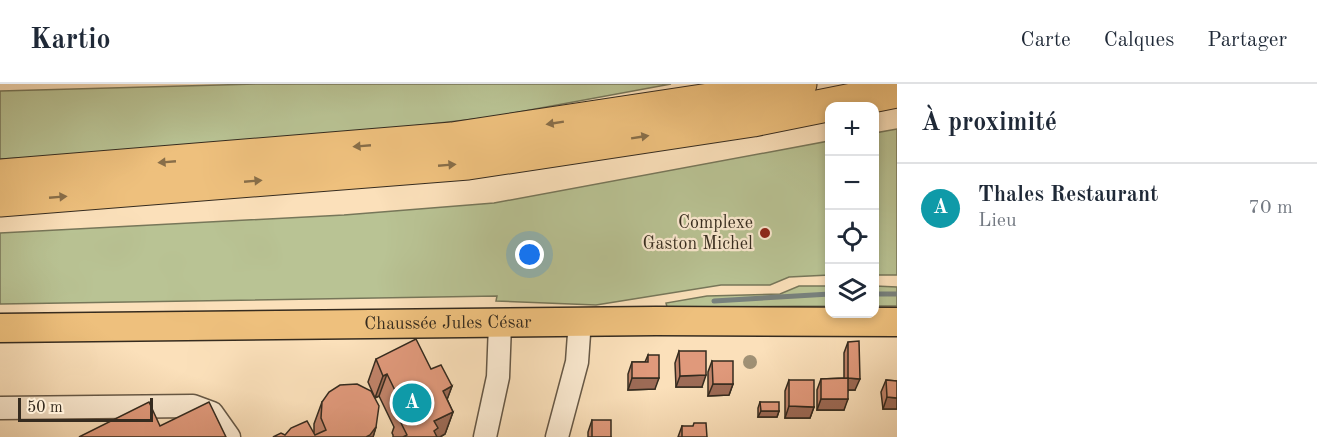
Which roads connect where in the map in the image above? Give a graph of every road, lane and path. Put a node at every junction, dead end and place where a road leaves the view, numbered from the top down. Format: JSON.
{"nodes":[{"id":1,"x":800,"y":84,"type":"edge"},
{"id":2,"x":897,"y":91,"type":"edge"},
{"id":3,"x":0,"y":176,"type":"edge"},
{"id":4,"x":0,"y":200,"type":"edge"},
{"id":5,"x":897,"y":322,"type":"edge"},
{"id":6,"x":500,"y":324,"type":"junction"},
{"id":7,"x":0,"y":328,"type":"edge"},
{"id":8,"x":579,"y":334,"type":"dead end"},
{"id":9,"x":0,"y":408,"type":"edge"},
{"id":10,"x":229,"y":437,"type":"edge"},
{"id":11,"x":485,"y":437,"type":"edge"},
{"id":12,"x":557,"y":437,"type":"edge"}],
"edges":[{"from":1,"to":3,"type":"highway","one_way":true},
{"from":4,"to":2,"type":"highway","one_way":true},
{"from":5,"to":6,"type":"main road","name":"Chaussée Jules César"},
{"from":6,"to":7,"type":"main road","name":"Chaussée Jules César"},
{"from":6,"to":11,"type":"street"},
{"from":8,"to":12,"type":"street"},
{"from":9,"to":10,"type":"street"}]}
